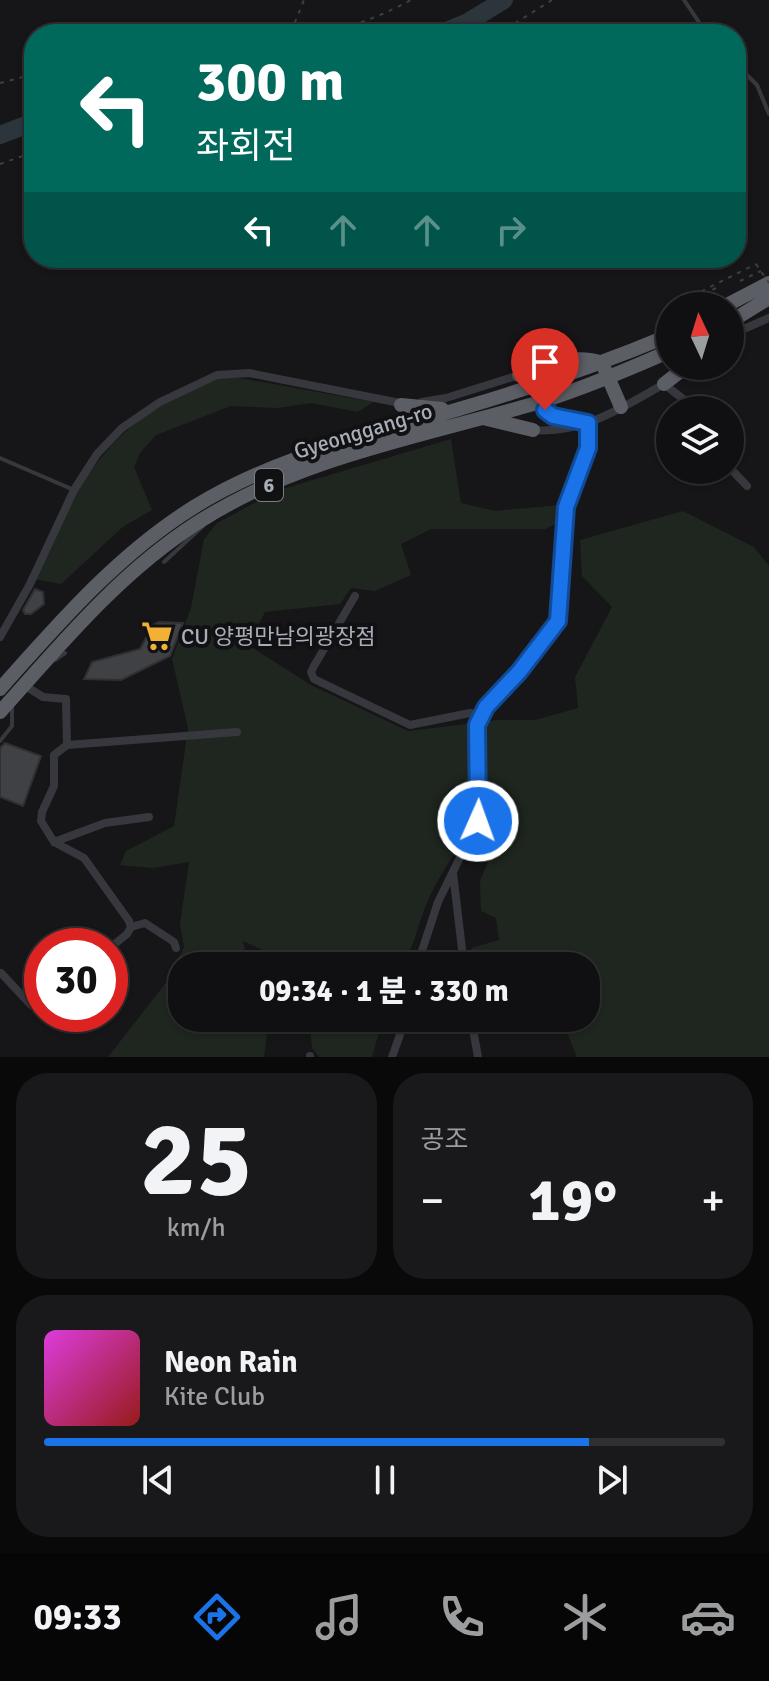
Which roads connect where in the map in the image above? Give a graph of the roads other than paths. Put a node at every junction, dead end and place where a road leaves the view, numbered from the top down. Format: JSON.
{"nodes":[{"id":1,"x":684,"y":0,"type":"edge"},
{"id":2,"x":700,"y":24,"type":"edge"},
{"id":3,"x":746,"y":74,"type":"edge"},
{"id":4,"x":769,"y":114,"type":"edge"},
{"id":5,"x":766,"y":279,"type":"edge"},
{"id":6,"x":744,"y":293,"type":"edge"},
{"id":7,"x":769,"y":298,"type":"edge"},
{"id":8,"x":744,"y":313,"type":"edge"},
{"id":9,"x":769,"y":318,"type":"edge"},
{"id":10,"x":744,"y":329,"type":"edge"},
{"id":11,"x":656,"y":341,"type":"edge"},
{"id":12,"x":656,"y":357,"type":"edge"},
{"id":13,"x":602,"y":363,"type":"junction"},
{"id":14,"x":519,"y":376,"type":"joint"},
{"id":15,"x":608,"y":378,"type":"junction"},
{"id":16,"x":669,"y":380,"type":"edge"},
{"id":17,"x":664,"y":384,"type":"junction"},
{"id":18,"x":679,"y":396,"type":"edge"},
{"id":19,"x":401,"y":405,"type":"junction"},
{"id":20,"x":621,"y":407,"type":"junction"},
{"id":21,"x":458,"y":410,"type":"junction"},
{"id":22,"x":545,"y":410,"type":"dead end"},
{"id":23,"x":483,"y":417,"type":"junction"},
{"id":24,"x":588,"y":423,"type":"junction"},
{"id":25,"x":533,"y":430,"type":"joint"},
{"id":26,"x":0,"y":458,"type":"edge"},
{"id":27,"x":744,"y":483,"type":"edge"},
{"id":28,"x":747,"y":486,"type":"dead end"},
{"id":29,"x":74,"y":490,"type":"junction"},
{"id":30,"x":227,"y":506,"type":"junction"},
{"id":31,"x":164,"y":562,"type":"dead end"},
{"id":32,"x":355,"y":596,"type":"dead end"},
{"id":33,"x":0,"y":637,"type":"edge"},
{"id":34,"x":65,"y":653,"type":"dead end"},
{"id":35,"x":39,"y":670,"type":"junction"},
{"id":36,"x":24,"y":685,"type":"junction"},
{"id":37,"x":6,"y":694,"type":"edge"},
{"id":38,"x":0,"y":712,"type":"edge"},
{"id":39,"x":481,"y":715,"type":"junction"},
{"id":40,"x":237,"y":732,"type":"dead end"},
{"id":41,"x":0,"y":741,"type":"edge"},
{"id":42,"x":67,"y":745,"type":"junction"},
{"id":43,"x":149,"y":817,"type":"dead end"},
{"id":44,"x":54,"y":842,"type":"junction"},
{"id":45,"x":453,"y":873,"type":"junction"},
{"id":46,"x":131,"y":927,"type":"junction"},
{"id":47,"x":128,"y":932,"type":"edge"},
{"id":48,"x":176,"y":948,"type":"dead end"},
{"id":49,"x":422,"y":952,"type":"edge"},
{"id":50,"x":462,"y":952,"type":"edge"},
{"id":51,"x":1,"y":973,"type":"edge"},
{"id":52,"x":24,"y":998,"type":"edge"},
{"id":53,"x":401,"y":1032,"type":"edge"},
{"id":54,"x":474,"y":1032,"type":"edge"},
{"id":55,"x":392,"y":1057,"type":"edge"},
{"id":56,"x":478,"y":1057,"type":"edge"}],
"edges":[{"from":1,"to":2,"type":"lane"},
{"from":3,"to":4,"type":"lane"},
{"from":5,"to":6,"type":"highway"},
{"from":7,"to":8,"type":"highway"},
{"from":9,"to":10,"type":"street"},
{"from":11,"to":13,"type":"highway","name":"Gyeonggang-ro","number":"6"},
{"from":12,"to":15,"type":"highway","name":"Gyeonggang-ro","number":"6"},
{"from":13,"to":14,"type":"highway"},
{"from":13,"to":15,"type":"highway"},
{"from":13,"to":21,"type":"highway","name":"Gyeonggang-ro","number":"6"},
{"from":14,"to":19,"type":"street"},
{"from":15,"to":20,"type":"highway"},
{"from":15,"to":23,"type":"highway","name":"Gyeonggang-ro","number":"6"},
{"from":16,"to":17,"type":"highway"},
{"from":17,"to":18,"type":"street"},
{"from":17,"to":20,"type":"street"},
{"from":19,"to":21,"type":"highway"},
{"from":19,"to":29,"type":"street"},
{"from":20,"to":24,"type":"street"},
{"from":21,"to":37,"type":"highway","name":"Gyeonggang-ro","number":"6"},
{"from":22,"to":24,"type":"street"},
{"from":23,"to":25,"type":"highway"},
{"from":23,"to":30,"type":"highway","name":"Gyeonggang-ro","number":"6"},
{"from":24,"to":25,"type":"street"},
{"from":24,"to":39,"type":"street"},
{"from":26,"to":29,"type":"lane"},
{"from":27,"to":28,"type":"street"},
{"from":29,"to":33,"type":"street"},
{"from":30,"to":31,"type":"lane"},
{"from":30,"to":35,"type":"highway","name":"Gyeonggang-ro","number":"6"},
{"from":32,"to":39,"type":"street"},
{"from":34,"to":35,"type":"lane"},
{"from":35,"to":36,"type":"highway","name":"Gyeonggang-ro","number":"6"},
{"from":36,"to":37,"type":"highway","name":"Gyeonggang-ro","number":"6"},
{"from":36,"to":42,"type":"street"},
{"from":37,"to":38,"type":"highway","name":"Gyeonggang-ro","number":"6"},
{"from":37,"to":41,"type":"lane"},
{"from":39,"to":45,"type":"street"},
{"from":40,"to":42,"type":"street"},
{"from":42,"to":44,"type":"street"},
{"from":43,"to":44,"type":"street"},
{"from":44,"to":46,"type":"street"},
{"from":45,"to":49,"type":"street"},
{"from":45,"to":50,"type":"street"},
{"from":46,"to":47,"type":"street"},
{"from":46,"to":48,"type":"street"},
{"from":51,"to":52,"type":"street"},
{"from":53,"to":55,"type":"street"},
{"from":54,"to":56,"type":"street"}]}
